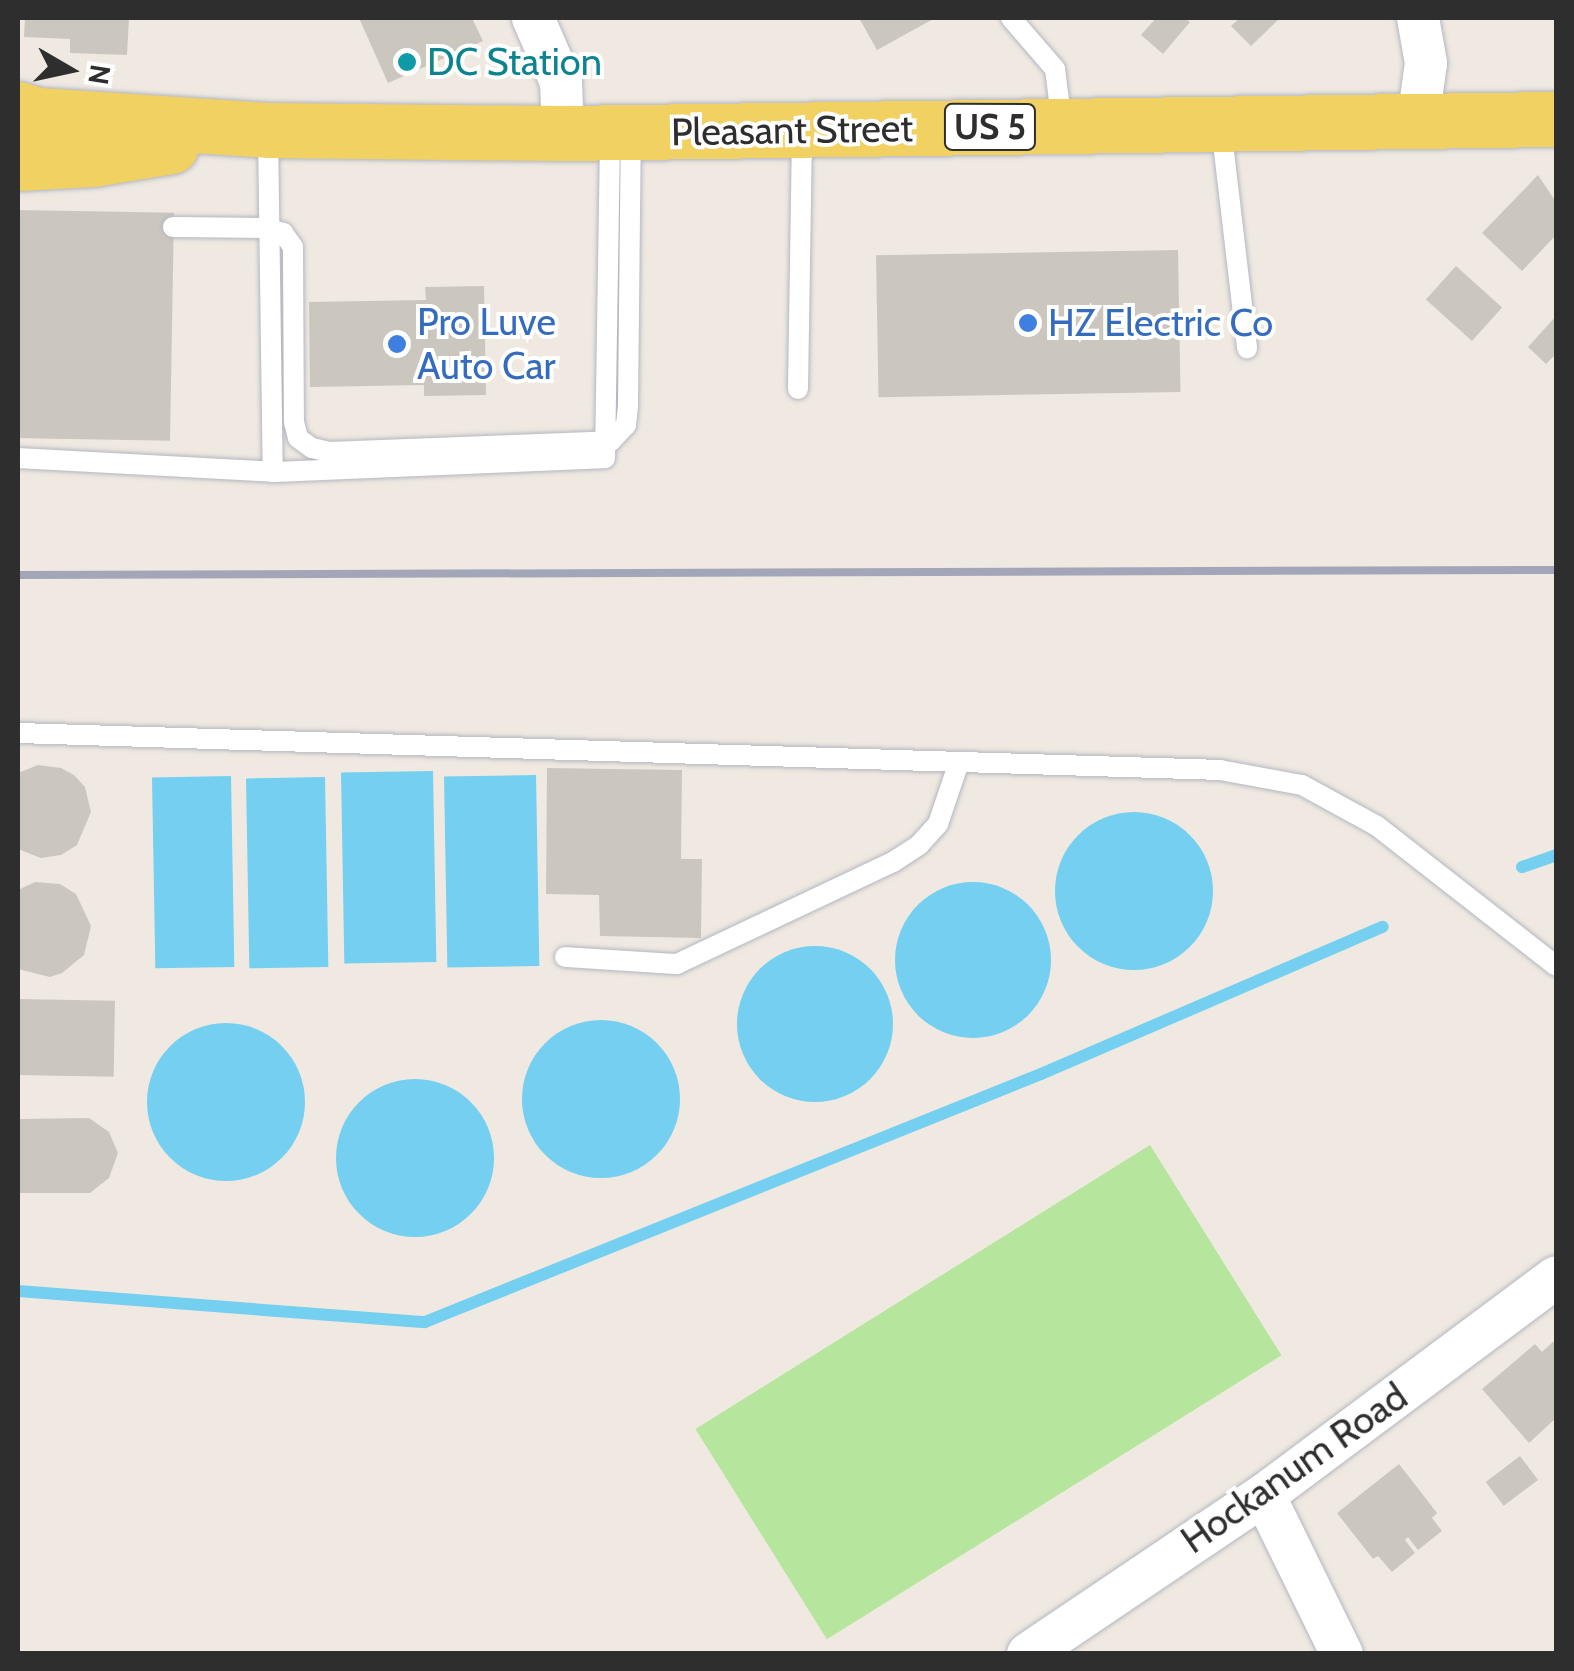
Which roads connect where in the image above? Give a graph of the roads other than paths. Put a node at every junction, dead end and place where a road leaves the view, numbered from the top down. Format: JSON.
{"nodes":[{"id":1,"x":533,"y":18,"type":"edge"},
{"id":2,"x":1010,"y":18,"type":"edge"},
{"id":3,"x":1418,"y":18,"type":"edge"},
{"id":4,"x":18,"y":110,"type":"edge"},
{"id":5,"x":1556,"y":119,"type":"edge"},
{"id":6,"x":1418,"y":121,"type":"junction"},
{"id":7,"x":1221,"y":124,"type":"junction"},
{"id":8,"x":1062,"y":126,"type":"junction"},
{"id":9,"x":268,"y":130,"type":"junction"},
{"id":10,"x":802,"y":130,"type":"junction"},
{"id":11,"x":601,"y":133,"type":"junction"},
{"id":12,"x":18,"y":164,"type":"edge"},
{"id":13,"x":173,"y":227,"type":"dead end"},
{"id":14,"x":266,"y":228,"type":"junction"},
{"id":15,"x":1247,"y":348,"type":"dead end"},
{"id":16,"x":798,"y":389,"type":"dead end"},
{"id":17,"x":605,"y":442,"type":"junction"},
{"id":18,"x":18,"y":458,"type":"edge"},
{"id":19,"x":273,"y":472,"type":"junction"},
{"id":20,"x":18,"y":733,"type":"edge"},
{"id":21,"x":959,"y":762,"type":"junction"},
{"id":22,"x":565,"y":957,"type":"dead end"},
{"id":23,"x":1556,"y":966,"type":"edge"},
{"id":24,"x":1556,"y":1277,"type":"edge"},
{"id":25,"x":1264,"y":1495,"type":"junction"},
{"id":26,"x":1028,"y":1654,"type":"edge"},
{"id":27,"x":1342,"y":1654,"type":"edge"}],
"edges":[{"from":1,"to":11,"type":"street"},
{"from":2,"to":8,"type":"lane"},
{"from":3,"to":6,"type":"street"},
{"from":4,"to":9,"type":"main road","name":"Pleasant Street","number":"US 5"},
{"from":5,"to":6,"type":"main road","name":"Pleasant Street","number":"US 5"},
{"from":6,"to":7,"type":"main road","name":"Pleasant Street","number":"US 5"},
{"from":7,"to":8,"type":"main road","name":"Pleasant Street","number":"US 5"},
{"from":7,"to":15,"type":"lane"},
{"from":8,"to":10,"type":"main road","name":"Pleasant Street","number":"US 5"},
{"from":9,"to":11,"type":"main road","name":"Pleasant Street","number":"US 5"},
{"from":9,"to":12,"type":"main road","name":"Pleasant Street","number":"US 5"},
{"from":9,"to":14,"type":"lane"},
{"from":10,"to":11,"type":"main road","name":"Pleasant Street","number":"US 5"},
{"from":10,"to":16,"type":"lane"},
{"from":11,"to":17,"type":"lane"},
{"from":13,"to":14,"type":"lane"},
{"from":14,"to":17,"type":"lane"},
{"from":14,"to":19,"type":"lane"},
{"from":17,"to":19,"type":"lane"},
{"from":18,"to":19,"type":"lane"},
{"from":20,"to":21,"type":"lane"},
{"from":21,"to":22,"type":"lane"},
{"from":21,"to":23,"type":"lane"},
{"from":24,"to":25,"type":"street","name":"Hockanum Road"},
{"from":25,"to":26,"type":"street","name":"Hockanum Road"},
{"from":25,"to":27,"type":"street"}]}
